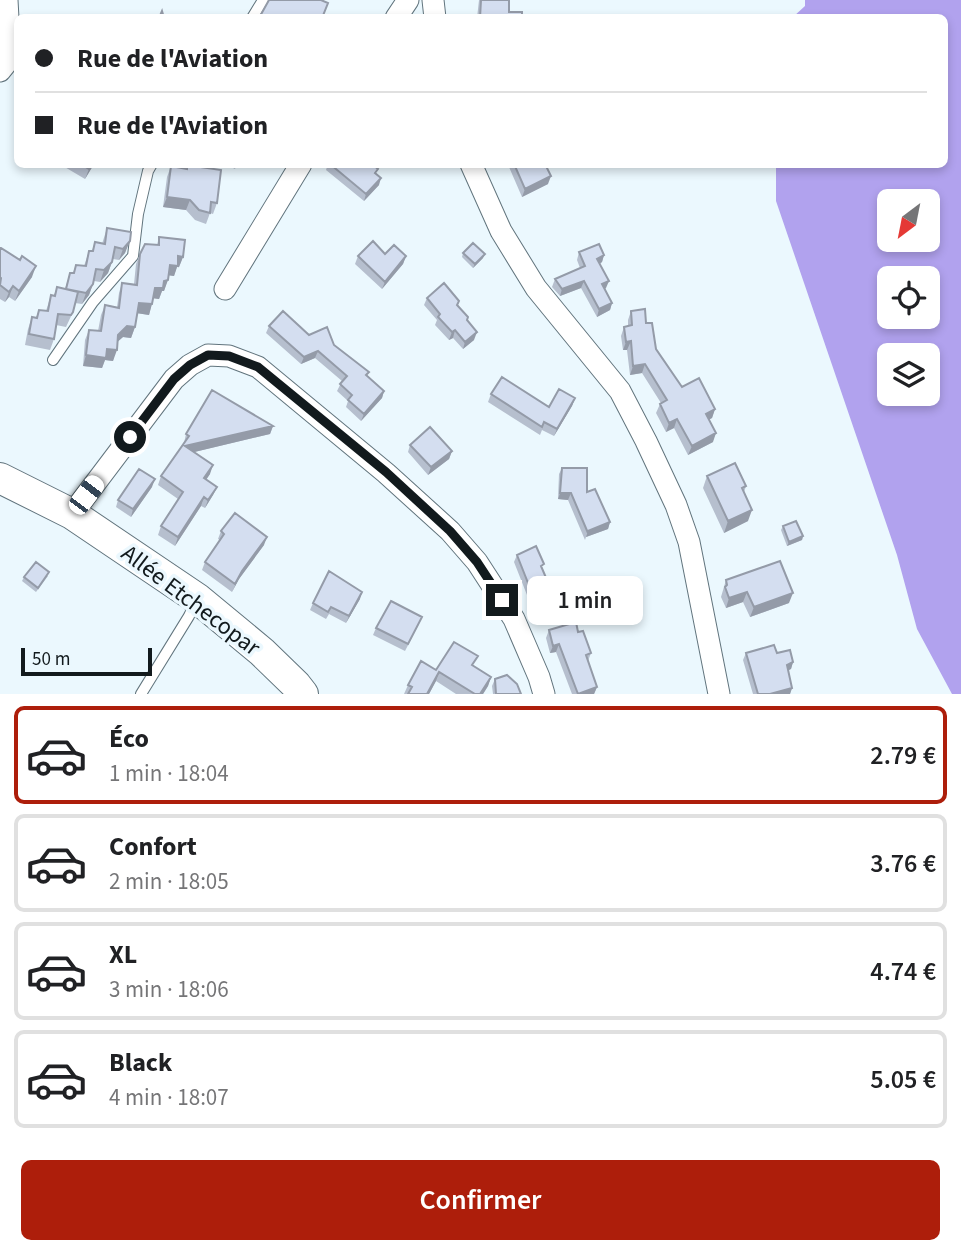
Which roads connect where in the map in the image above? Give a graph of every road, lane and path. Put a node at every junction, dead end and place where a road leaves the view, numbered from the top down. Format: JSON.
{"nodes":[{"id":1,"x":7,"y":0,"type":"edge"},
{"id":2,"x":0,"y":71,"type":"edge"},
{"id":3,"x":150,"y":168,"type":"edge"},
{"id":4,"x":299,"y":168,"type":"edge"},
{"id":5,"x":473,"y":168,"type":"edge"},
{"id":6,"x":225,"y":289,"type":"dead end"},
{"id":7,"x":53,"y":360,"type":"dead end"},
{"id":8,"x":0,"y":478,"type":"edge"},
{"id":9,"x":72,"y":514,"type":"junction"},
{"id":10,"x":198,"y":599,"type":"junction"},
{"id":11,"x":141,"y":694,"type":"edge"},
{"id":12,"x":303,"y":694,"type":"edge"},
{"id":13,"x":544,"y":694,"type":"edge"},
{"id":14,"x":719,"y":694,"type":"edge"}],
"edges":[{"from":1,"to":2,"type":"street"},
{"from":3,"to":7,"type":"lane"},
{"from":4,"to":6,"type":"street"},
{"from":5,"to":14,"type":"street"},
{"from":8,"to":9,"type":"street","name":"Allée Etchecopar"},
{"from":9,"to":10,"type":"street","name":"Allée Etchecopar"},
{"from":9,"to":13,"type":"street"},
{"from":10,"to":11,"type":"lane"},
{"from":10,"to":12,"type":"street","name":"Allée Etchecopar"}]}
